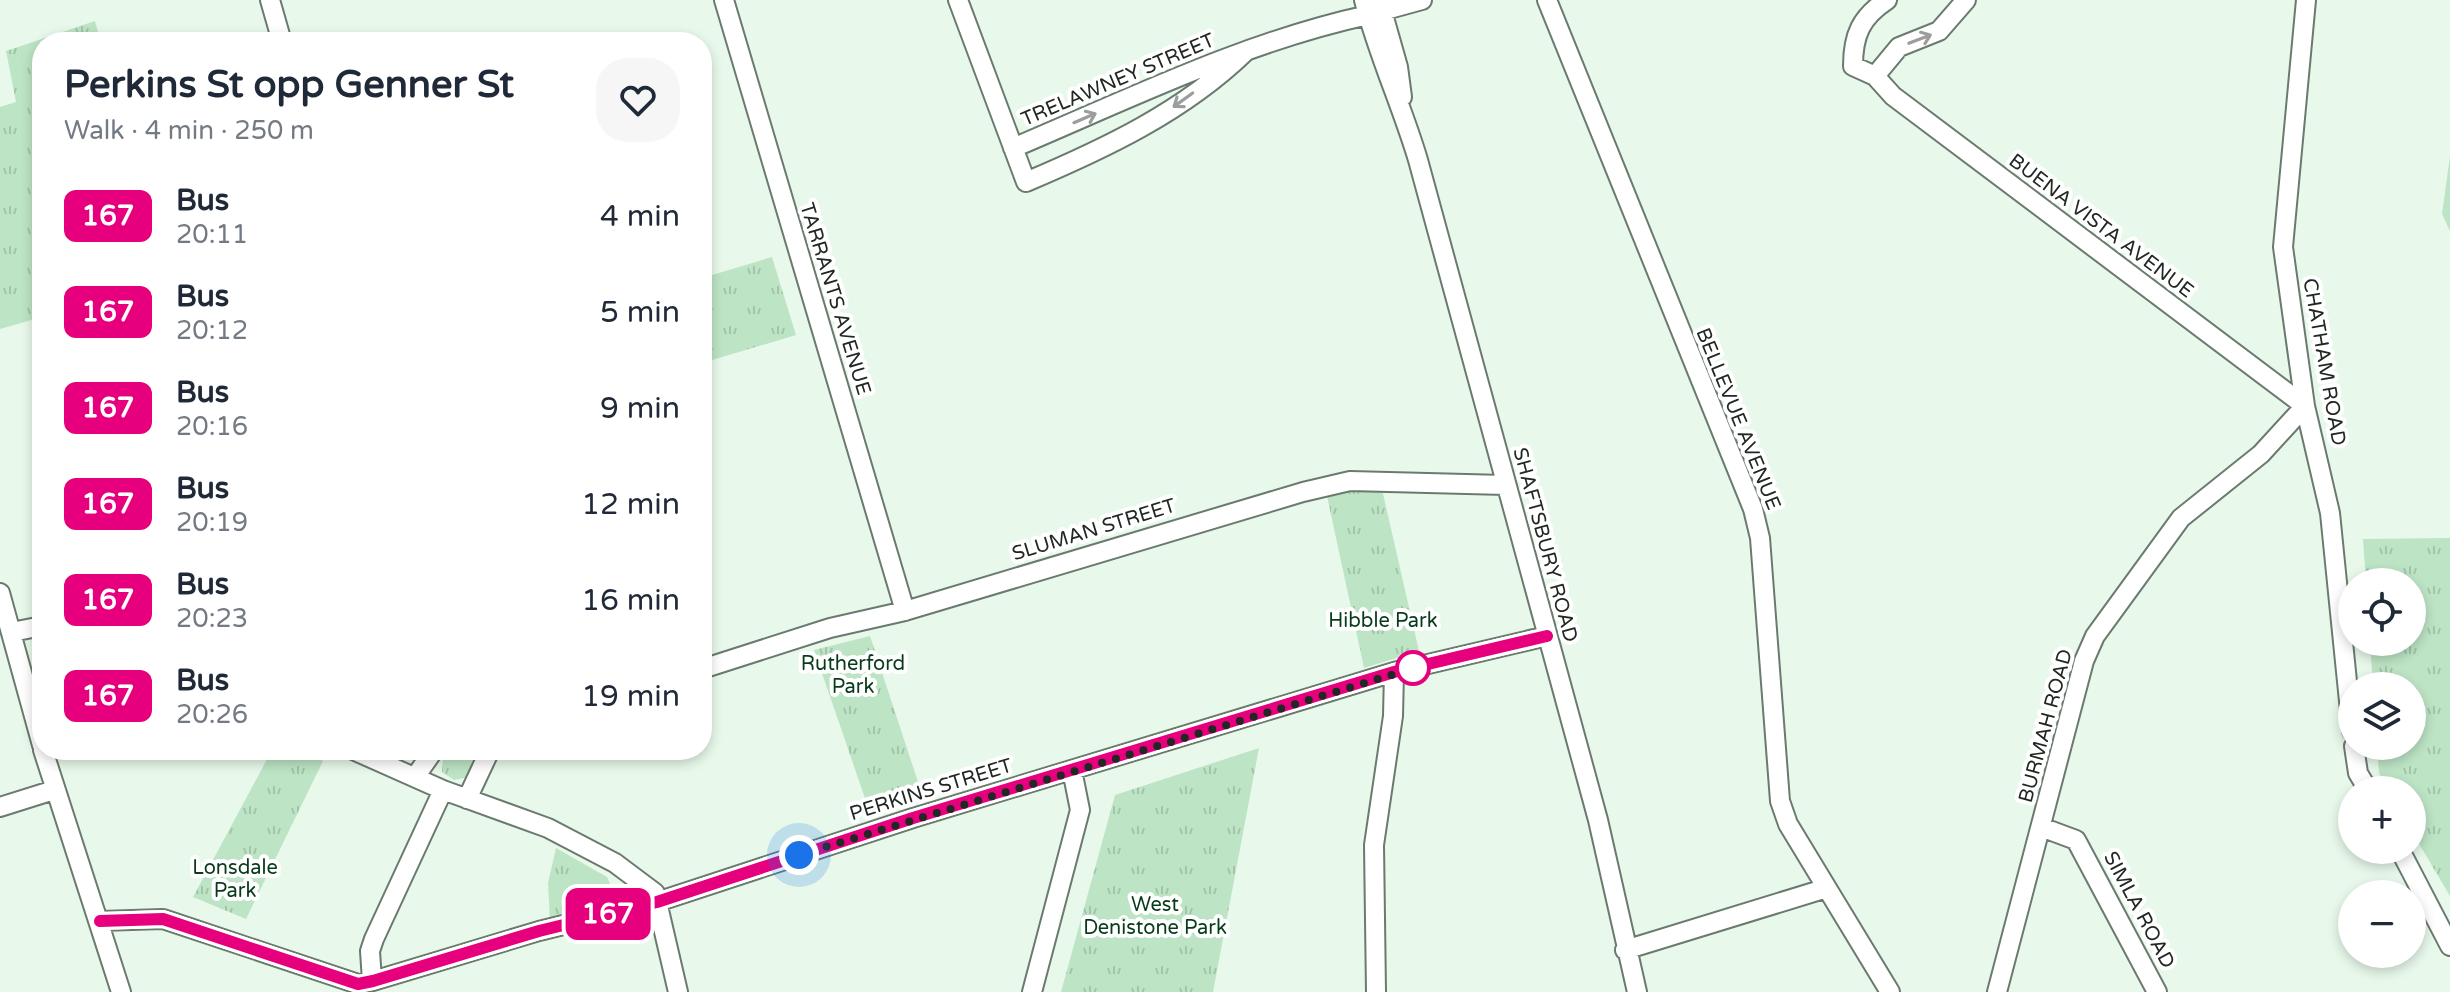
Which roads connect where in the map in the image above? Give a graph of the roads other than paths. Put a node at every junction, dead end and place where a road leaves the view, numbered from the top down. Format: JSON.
{"nodes":[{"id":1,"x":270,"y":0,"type":"edge"},
{"id":2,"x":724,"y":0,"type":"edge"},
{"id":3,"x":958,"y":0,"type":"edge"},
{"id":4,"x":1422,"y":0,"type":"edge"},
{"id":5,"x":1547,"y":0,"type":"edge"},
{"id":6,"x":1887,"y":0,"type":"edge"},
{"id":7,"x":1966,"y":0,"type":"edge"},
{"id":8,"x":2306,"y":0,"type":"edge"},
{"id":9,"x":1373,"y":7,"type":"edge"},
{"id":10,"x":279,"y":32,"type":"edge"},
{"id":11,"x":1245,"y":52,"type":"junction"},
{"id":12,"x":1875,"y":76,"type":"junction"},
{"id":13,"x":1013,"y":148,"type":"junction"},
{"id":14,"x":2305,"y":406,"type":"junction"},
{"id":15,"x":1505,"y":485,"type":"junction"},
{"id":16,"x":0,"y":593,"type":"edge"},
{"id":17,"x":905,"y":611,"type":"junction"},
{"id":18,"x":32,"y":628,"type":"edge"},
{"id":19,"x":12,"y":632,"type":"junction"},
{"id":20,"x":1547,"y":636,"type":"junction"},
{"id":21,"x":712,"y":666,"type":"edge"},
{"id":22,"x":1394,"y":672,"type":"junction"},
{"id":23,"x":2346,"y":672,"type":"edge"},
{"id":24,"x":32,"y":707,"type":"edge"},
{"id":25,"x":46,"y":760,"type":"edge"},
{"id":26,"x":376,"y":760,"type":"edge"},
{"id":27,"x":427,"y":760,"type":"edge"},
{"id":28,"x":485,"y":760,"type":"edge"},
{"id":29,"x":1072,"y":770,"type":"junction"},
{"id":30,"x":415,"y":777,"type":"junction"},
{"id":31,"x":54,"y":790,"type":"junction"},
{"id":32,"x":443,"y":790,"type":"junction"},
{"id":33,"x":467,"y":799,"type":"junction"},
{"id":34,"x":0,"y":807,"type":"edge"},
{"id":35,"x":2041,"y":827,"type":"junction"},
{"id":36,"x":2407,"y":864,"type":"edge"},
{"id":37,"x":1827,"y":888,"type":"junction"},
{"id":38,"x":657,"y":902,"type":"junction"},
{"id":39,"x":100,"y":921,"type":"junction"},
{"id":40,"x":2450,"y":946,"type":"edge"},
{"id":41,"x":1625,"y":950,"type":"junction"},
{"id":42,"x":372,"y":981,"type":"junction"},
{"id":43,"x":121,"y":992,"type":"edge"},
{"id":44,"x":678,"y":992,"type":"edge"},
{"id":45,"x":1032,"y":992,"type":"edge"},
{"id":46,"x":1376,"y":992,"type":"edge"},
{"id":47,"x":1637,"y":992,"type":"edge"},
{"id":48,"x":1890,"y":992,"type":"edge"},
{"id":49,"x":1997,"y":992,"type":"edge"},
{"id":50,"x":2157,"y":992,"type":"edge"}],
"edges":[{"from":1,"to":10,"type":"street"},
{"from":2,"to":17,"type":"street","name":"TARRANTS AVENUE"},
{"from":3,"to":13,"type":"street"},
{"from":4,"to":9,"type":"street","name":"TRELAWNEY STREET"},
{"from":5,"to":37,"type":"street","name":"BELLEVUE AVENUE"},
{"from":6,"to":12,"type":"street","name":"BUENA VISTA AVENUE"},
{"from":12,"to":7,"type":"street","one_way":true},
{"from":8,"to":14,"type":"street","name":"CHATHAM ROAD"},
{"from":9,"to":11,"type":"street","name":"TRELAWNEY STREET"},
{"from":9,"to":15,"type":"street","name":"SHAFTSBURY ROAD"},
{"from":13,"to":11,"type":"street","name":"TRELAWNEY STREET","one_way":true},
{"from":11,"to":13,"type":"street","name":"TRELAWNEY STREET","one_way":true},
{"from":12,"to":14,"type":"street","name":"BUENA VISTA AVENUE"},
{"from":14,"to":23,"type":"street","name":"CHATHAM ROAD"},
{"from":14,"to":35,"type":"street","name":"BURMAH ROAD"},
{"from":15,"to":17,"type":"street","name":"SLUMAN STREET"},
{"from":15,"to":20,"type":"street","name":"SHAFTSBURY ROAD"},
{"from":16,"to":19,"type":"street"},
{"from":17,"to":21,"type":"street","name":"SLUMAN STREET"},
{"from":18,"to":19,"type":"street"},
{"from":19,"to":24,"type":"street"},
{"from":20,"to":22,"type":"street","name":"PERKINS STREET"},
{"from":20,"to":41,"type":"street","name":"SHAFTSBURY ROAD"},
{"from":22,"to":29,"type":"street","name":"PERKINS STREET"},
{"from":22,"to":46,"type":"street"},
{"from":25,"to":31,"type":"street"},
{"from":26,"to":30,"type":"street"},
{"from":27,"to":30,"type":"street"},
{"from":28,"to":33,"type":"street"},
{"from":29,"to":38,"type":"street","name":"PERKINS STREET"},
{"from":29,"to":45,"type":"street"},
{"from":30,"to":32,"type":"street"},
{"from":31,"to":34,"type":"street"},
{"from":31,"to":39,"type":"street"},
{"from":32,"to":33,"type":"street"},
{"from":32,"to":42,"type":"street"},
{"from":33,"to":38,"type":"street"},
{"from":35,"to":49,"type":"street","name":"BURMAH ROAD"},
{"from":35,"to":50,"type":"street","name":"SIMLA ROAD"},
{"from":36,"to":40,"type":"street"},
{"from":37,"to":41,"type":"street"},
{"from":37,"to":48,"type":"street","name":"BELLEVUE AVENUE"},
{"from":38,"to":42,"type":"street","name":"PERKINS STREET"},
{"from":38,"to":44,"type":"street"},
{"from":39,"to":42,"type":"street","name":"PERKINS STREET"},
{"from":39,"to":43,"type":"street"},
{"from":41,"to":47,"type":"street","name":"SHAFTSBURY ROAD"}]}
